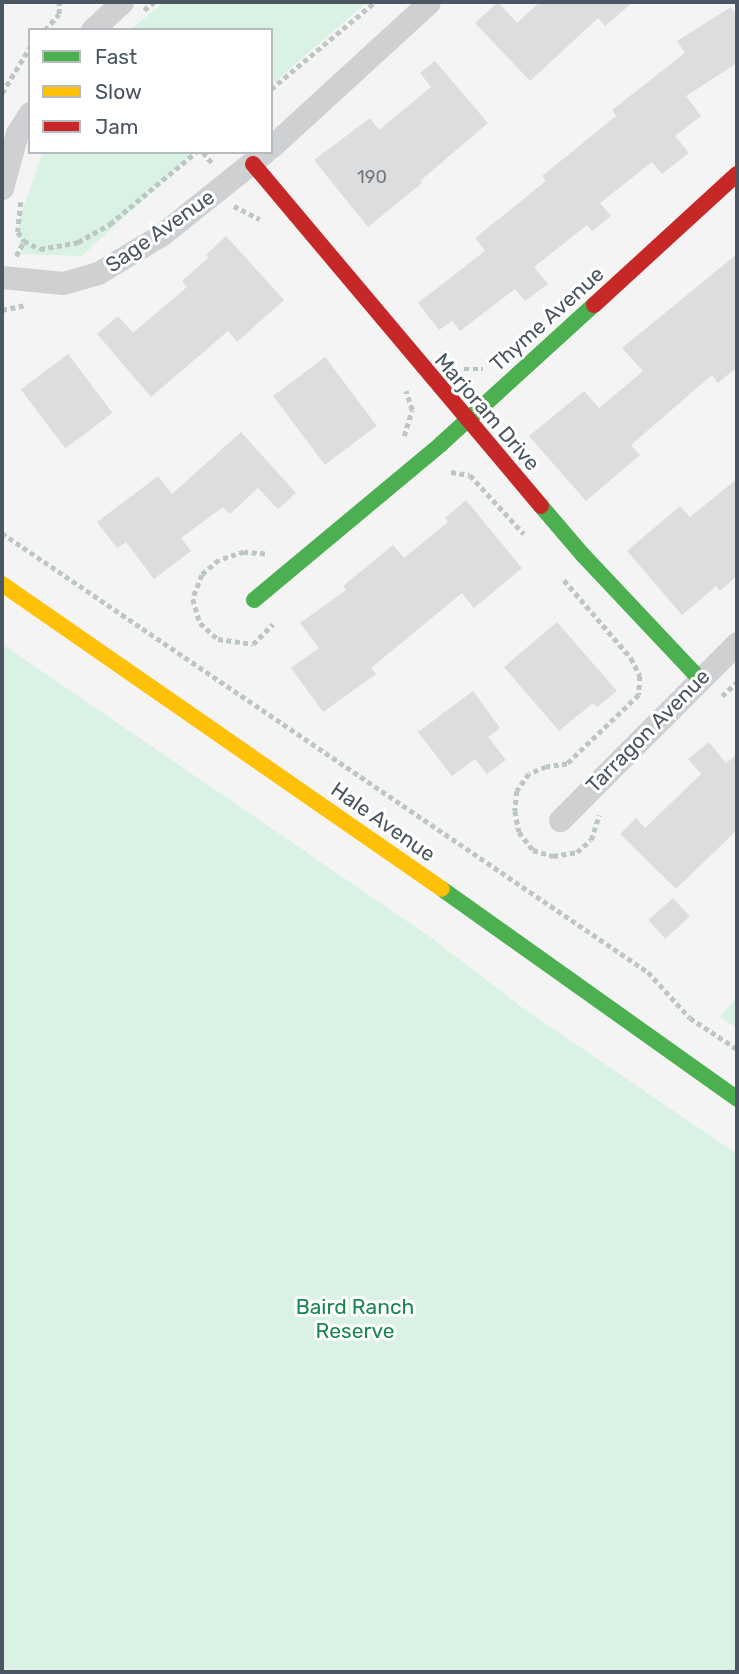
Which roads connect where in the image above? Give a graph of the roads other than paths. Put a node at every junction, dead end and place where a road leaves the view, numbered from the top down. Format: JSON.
{"nodes":[{"id":1,"x":429,"y":2,"type":"edge"},
{"id":2,"x":120,"y":3,"type":"edge"},
{"id":3,"x":94,"y":28,"type":"edge"},
{"id":4,"x":28,"y":116,"type":"edge"},
{"id":5,"x":273,"y":145,"type":"edge"},
{"id":6,"x":259,"y":158,"type":"edge"},
{"id":7,"x":737,"y":174,"type":"edge"},
{"id":8,"x":2,"y":188,"type":"edge"},
{"id":9,"x":2,"y":276,"type":"edge"},
{"id":10,"x":467,"y":421,"type":"junction"},
{"id":11,"x":2,"y":584,"type":"edge"},
{"id":12,"x":254,"y":600,"type":"dead end"},
{"id":13,"x":737,"y":643,"type":"edge"},
{"id":14,"x":699,"y":678,"type":"junction"},
{"id":15,"x":560,"y":820,"type":"dead end"},
{"id":16,"x":737,"y":1100,"type":"edge"}],
"edges":[{"from":1,"to":5,"type":"street"},
{"from":2,"to":3,"type":"street"},
{"from":4,"to":8,"type":"street"},
{"from":6,"to":9,"type":"street","name":"Sage Avenue"},
{"from":6,"to":10,"type":"street","name":"Marjoram Drive"},
{"from":7,"to":10,"type":"street","name":"Thyme Avenue"},
{"from":10,"to":12,"type":"street","name":"Thyme Avenue"},
{"from":10,"to":14,"type":"street","name":"Marjoram Drive"},
{"from":11,"to":16,"type":"street","name":"Hale Avenue"},
{"from":13,"to":14,"type":"street","name":"Tarragon Avenue"},
{"from":14,"to":15,"type":"street","name":"Tarragon Avenue"}]}
